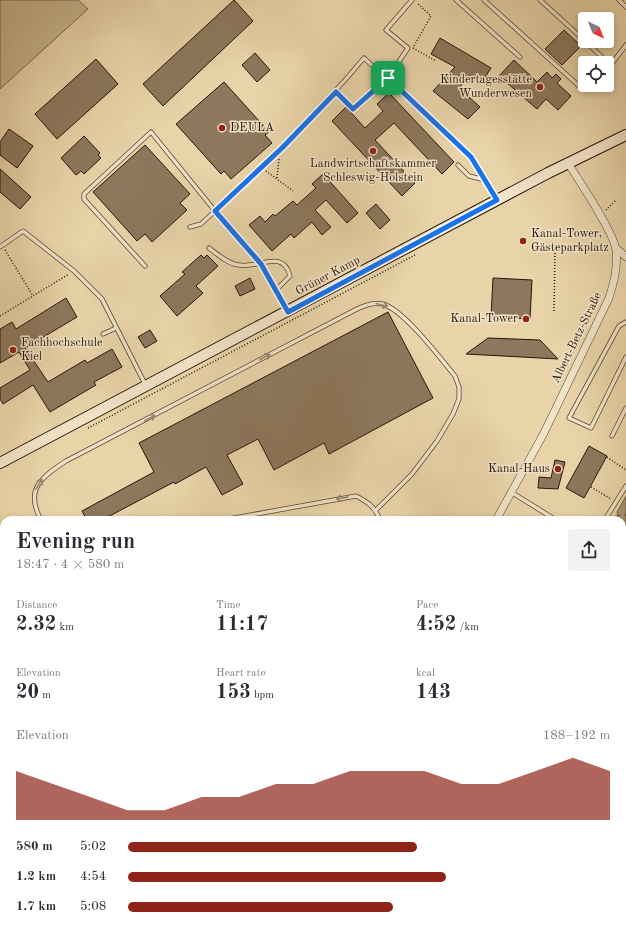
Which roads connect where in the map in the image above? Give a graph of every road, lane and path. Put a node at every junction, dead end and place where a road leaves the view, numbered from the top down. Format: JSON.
{"nodes":[{"id":1,"x":413,"y":0,"type":"edge"},
{"id":2,"x":456,"y":0,"type":"edge"},
{"id":3,"x":484,"y":0,"type":"edge"},
{"id":4,"x":540,"y":0,"type":"edge"},
{"id":5,"x":619,"y":0,"type":"edge"},
{"id":6,"x":626,"y":7,"type":"edge"},
{"id":7,"x":578,"y":35,"type":"edge"},
{"id":8,"x":626,"y":45,"type":"edge"},
{"id":9,"x":408,"y":48,"type":"junction"},
{"id":10,"x":413,"y":48,"type":"junction"},
{"id":11,"x":592,"y":48,"type":"edge"},
{"id":12,"x":599,"y":56,"type":"edge"},
{"id":13,"x":520,"y":57,"type":"dead end"},
{"id":14,"x":436,"y":61,"type":"dead end"},
{"id":15,"x":614,"y":61,"type":"edge"},
{"id":16,"x":388,"y":78,"type":"junction"},
{"id":17,"x":578,"y":85,"type":"edge"},
{"id":18,"x":336,"y":92,"type":"junction"},
{"id":19,"x":626,"y":135,"type":"edge"},
{"id":20,"x":283,"y":147,"type":"junction"},
{"id":21,"x":568,"y":163,"type":"junction"},
{"id":22,"x":458,"y":165,"type":"dead end"},
{"id":23,"x":260,"y":169,"type":"junction"},
{"id":24,"x":277,"y":178,"type":"junction"},
{"id":25,"x":485,"y":180,"type":"junction"},
{"id":26,"x":293,"y":191,"type":"dead end"},
{"id":27,"x":497,"y":200,"type":"junction"},
{"id":28,"x":616,"y":200,"type":"dead end"},
{"id":29,"x":608,"y":208,"type":"dead end"},
{"id":30,"x":215,"y":211,"type":"junction"},
{"id":31,"x":190,"y":227,"type":"dead end"},
{"id":32,"x":1,"y":246,"type":"edge"},
{"id":33,"x":209,"y":248,"type":"dead end"},
{"id":34,"x":616,"y":248,"type":"junction"},
{"id":35,"x":554,"y":252,"type":"dead end"},
{"id":36,"x":626,"y":257,"type":"edge"},
{"id":37,"x":261,"y":264,"type":"junction"},
{"id":38,"x":145,"y":266,"type":"dead end"},
{"id":39,"x":74,"y":271,"type":"junction"},
{"id":40,"x":276,"y":290,"type":"junction"},
{"id":41,"x":33,"y":296,"type":"junction"},
{"id":42,"x":554,"y":311,"type":"dead end"},
{"id":43,"x":288,"y":312,"type":"junction"},
{"id":44,"x":0,"y":316,"type":"edge"},
{"id":45,"x":626,"y":322,"type":"edge"},
{"id":46,"x":116,"y":328,"type":"junction"},
{"id":47,"x":103,"y":334,"type":"dead end"},
{"id":48,"x":626,"y":357,"type":"edge"},
{"id":49,"x":146,"y":385,"type":"junction"},
{"id":50,"x":626,"y":408,"type":"edge"},
{"id":51,"x":612,"y":436,"type":"dead end"},
{"id":52,"x":607,"y":457,"type":"dead end"},
{"id":53,"x":0,"y":463,"type":"edge"},
{"id":54,"x":626,"y":470,"type":"edge"},
{"id":55,"x":626,"y":486,"type":"edge"},
{"id":56,"x":591,"y":487,"type":"dead end"},
{"id":57,"x":511,"y":492,"type":"junction"},
{"id":58,"x":615,"y":502,"type":"junction"},
{"id":59,"x":376,"y":510,"type":"junction"},
{"id":60,"x":40,"y":516,"type":"edge"},
{"id":61,"x":245,"y":516,"type":"edge"},
{"id":62,"x":378,"y":516,"type":"edge"},
{"id":63,"x":498,"y":516,"type":"edge"},
{"id":64,"x":550,"y":516,"type":"edge"},
{"id":65,"x":607,"y":516,"type":"edge"}],
"edges":[{"from":1,"to":9,"type":"lane"},
{"from":1,"to":10,"type":"path"},
{"from":2,"to":13,"type":"lane"},
{"from":3,"to":17,"type":"lane"},
{"from":4,"to":7,"type":"lane"},
{"from":5,"to":6,"type":"lane"},
{"from":8,"to":15,"type":"lane"},
{"from":9,"to":10,"type":"path"},
{"from":9,"to":16,"type":"lane"},
{"from":10,"to":14,"type":"path"},
{"from":11,"to":12,"type":"lane"},
{"from":16,"to":18,"type":"lane"},
{"from":16,"to":18,"type":"lane"},
{"from":16,"to":25,"type":"lane"},
{"from":18,"to":20,"type":"lane"},
{"from":19,"to":21,"type":"street","name":"Grüner Kamp"},
{"from":20,"to":23,"type":"lane"},
{"from":20,"to":24,"type":"path"},
{"from":21,"to":27,"type":"street","name":"Grüner Kamp"},
{"from":21,"to":34,"type":"street","name":"Albert-Betz-Straße"},
{"from":22,"to":25,"type":"lane"},
{"from":23,"to":24,"type":"path"},
{"from":23,"to":30,"type":"lane"},
{"from":24,"to":26,"type":"path"},
{"from":25,"to":27,"type":"lane"},
{"from":27,"to":43,"type":"street","name":"Grüner Kamp"},
{"from":28,"to":29,"type":"path"},
{"from":30,"to":31,"type":"lane"},
{"from":30,"to":37,"type":"lane"},
{"from":30,"to":38,"type":"lane"},
{"from":32,"to":39,"type":"lane"},
{"from":32,"to":41,"type":"path"},
{"from":33,"to":37,"type":"lane"},
{"from":34,"to":36,"type":"street"},
{"from":34,"to":57,"type":"street","name":"Albert-Betz-Straße"},
{"from":35,"to":42,"type":"path"},
{"from":37,"to":40,"type":"lane"},
{"from":37,"to":40,"type":"lane"},
{"from":39,"to":41,"type":"path"},
{"from":39,"to":46,"type":"lane"},
{"from":40,"to":43,"type":"lane"},
{"from":41,"to":44,"type":"path"},
{"from":43,"to":49,"type":"street","name":"Grüner Kamp"},
{"from":45,"to":48,"type":"lane"},
{"from":46,"to":47,"type":"lane"},
{"from":46,"to":49,"type":"lane"},
{"from":49,"to":53,"type":"street","name":"Grüner Kamp"},
{"from":50,"to":51,"type":"lane"},
{"from":52,"to":54,"type":"path"},
{"from":55,"to":58,"type":"lane"},
{"from":56,"to":58,"type":"path"},
{"from":57,"to":63,"type":"street","name":"Albert-Betz-Straße"},
{"from":57,"to":64,"type":"lane"},
{"from":58,"to":65,"type":"lane"},
{"from":60,"to":59,"type":"lane","one_way":true},
{"from":59,"to":61,"type":"lane","one_way":true},
{"from":59,"to":62,"type":"lane"}]}
